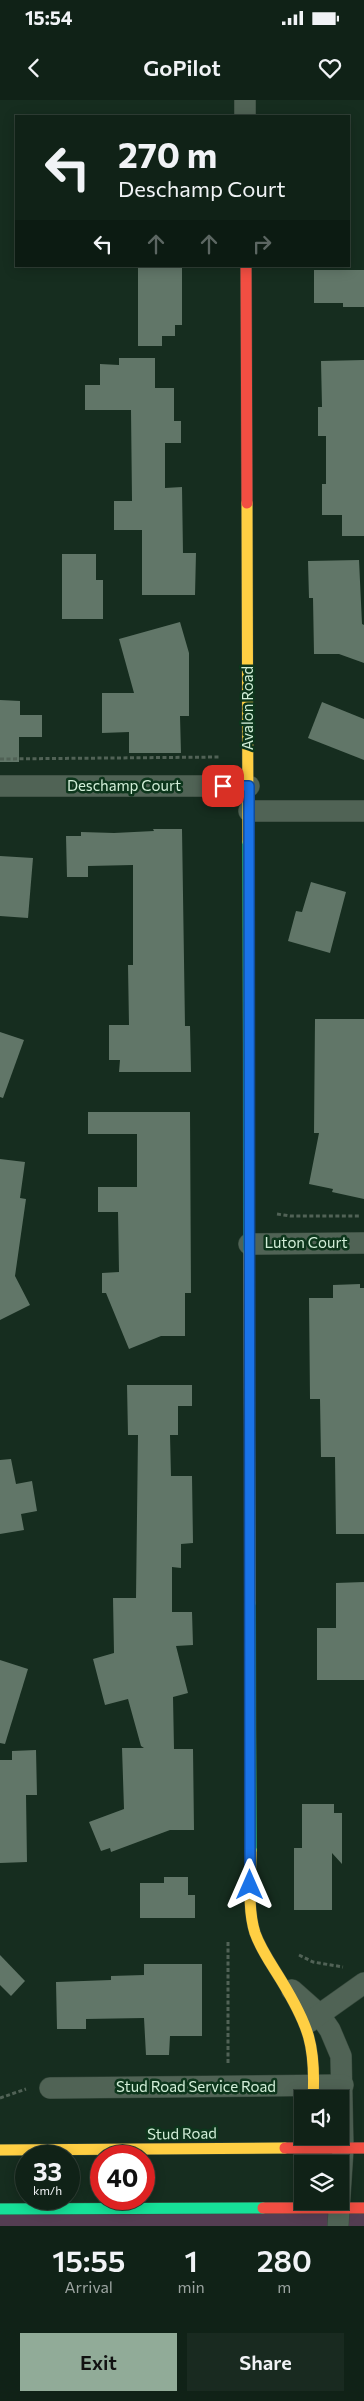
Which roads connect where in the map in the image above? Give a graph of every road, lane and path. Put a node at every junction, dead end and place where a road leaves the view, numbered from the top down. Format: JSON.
{"nodes":[{"id":1,"x":245,"y":100,"type":"edge"},
{"id":2,"x":245,"y":115,"type":"edge"},
{"id":3,"x":246,"y":267,"type":"edge"},
{"id":4,"x":223,"y":756,"type":"dead end"},
{"id":5,"x":0,"y":758,"type":"edge"},
{"id":6,"x":0,"y":786,"type":"edge"},
{"id":7,"x":249,"y":786,"type":"junction"},
{"id":8,"x":249,"y":811,"type":"junction"},
{"id":9,"x":364,"y":811,"type":"edge"},
{"id":10,"x":277,"y":1214,"type":"dead end"},
{"id":11,"x":364,"y":1216,"type":"edge"},
{"id":12,"x":364,"y":1243,"type":"edge"},
{"id":13,"x":248,"y":1244,"type":"junction"},
{"id":14,"x":282,"y":1981,"type":"joint"},
{"id":15,"x":364,"y":1983,"type":"edge"},
{"id":16,"x":312,"y":2020,"type":"junction"},
{"id":17,"x":343,"y":2085,"type":"junction"},
{"id":18,"x":50,"y":2088,"type":"dead end"},
{"id":19,"x":314,"y":2090,"type":"edge"},
{"id":20,"x":325,"y":2090,"type":"edge"},
{"id":21,"x":294,"y":2093,"type":"edge"},
{"id":22,"x":313,"y":2149,"type":"edge"},
{"id":23,"x":354,"y":2149,"type":"edge"},
{"id":24,"x":0,"y":2150,"type":"edge"},
{"id":25,"x":364,"y":2208,"type":"edge"},
{"id":26,"x":0,"y":2210,"type":"edge"},
{"id":27,"x":311,"y":2212,"type":"edge"},
{"id":28,"x":339,"y":2217,"type":"edge"}],
"edges":[{"from":1,"to":2,"type":"street"},
{"from":3,"to":7,"type":"main road","name":"Avalon Road"},
{"from":4,"to":5,"type":"path"},
{"from":6,"to":7,"type":"street","name":"Deschamp Court"},
{"from":7,"to":8,"type":"main road","name":"Avalon Road"},
{"from":8,"to":9,"type":"street"},
{"from":8,"to":13,"type":"main road","name":"Avalon Road"},
{"from":10,"to":11,"type":"path"},
{"from":12,"to":13,"type":"street","name":"Luton Court"},
{"from":13,"to":14,"type":"main road","name":"Avalon Road"},
{"from":14,"to":16,"type":"street","name":"Avalon Road"},
{"from":15,"to":16,"type":"street"},
{"from":16,"to":17,"type":"street","name":"Avalon Road"},
{"from":16,"to":19,"type":"main road","name":"Avalon Road"},
{"from":17,"to":20,"type":"street","name":"Stud Road Service Road"},
{"from":17,"to":23,"type":"street","name":"Avalon Road"},
{"from":18,"to":21,"type":"street","name":"Stud Road Service Road"},
{"from":22,"to":23,"type":"main road","name":"Stud Road"},
{"from":22,"to":24,"type":"main road","name":"Stud Road"},
{"from":23,"to":28,"type":"street","name":"Avalon Road"},
{"from":25,"to":28,"type":"main road"},
{"from":26,"to":27,"type":"main road"},
{"from":27,"to":28,"type":"main road"}]}
